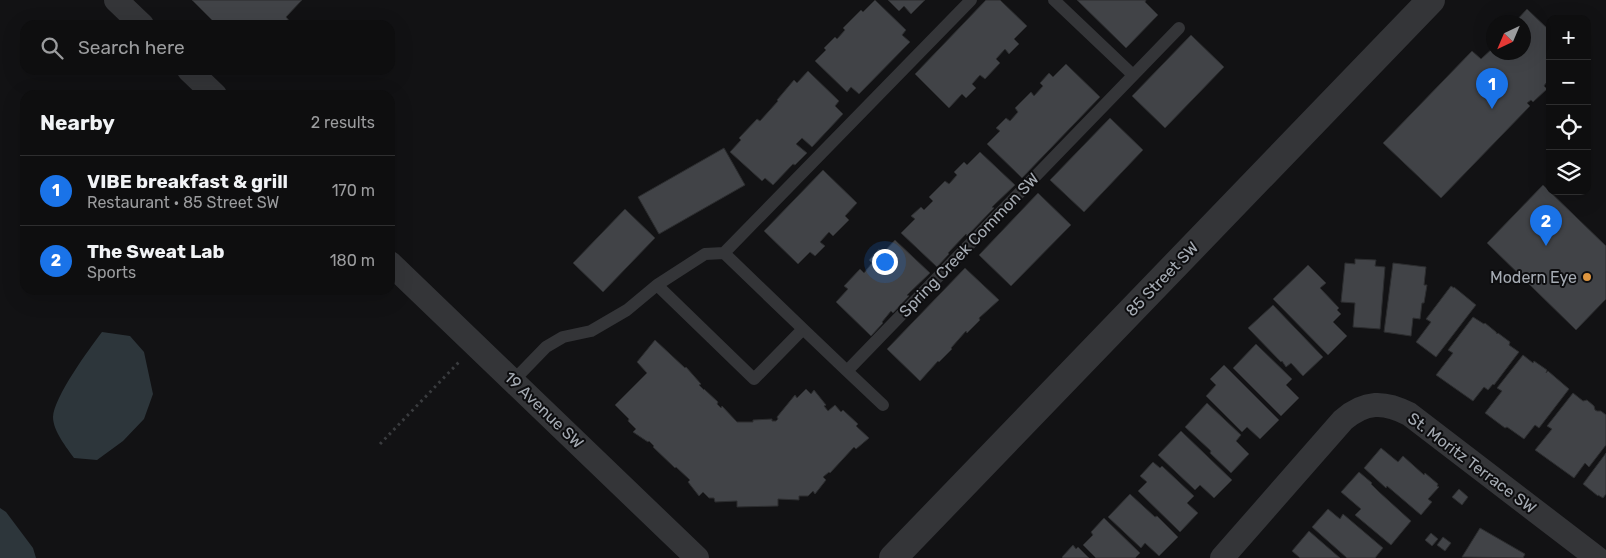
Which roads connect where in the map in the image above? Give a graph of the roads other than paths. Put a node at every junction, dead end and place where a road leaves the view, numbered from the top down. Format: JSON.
{"nodes":[{"id":1,"x":116,"y":0,"type":"edge"},
{"id":2,"x":971,"y":0,"type":"edge"},
{"id":3,"x":1054,"y":0,"type":"edge"},
{"id":4,"x":1431,"y":0,"type":"edge"},
{"id":5,"x":137,"y":20,"type":"edge"},
{"id":6,"x":1179,"y":28,"type":"dead end"},
{"id":7,"x":194,"y":75,"type":"edge"},
{"id":8,"x":1133,"y":75,"type":"junction"},
{"id":9,"x":210,"y":90,"type":"edge"},
{"id":10,"x":724,"y":253,"type":"junction"},
{"id":11,"x":395,"y":268,"type":"edge"},
{"id":12,"x":656,"y":285,"type":"junction"},
{"id":13,"x":803,"y":329,"type":"junction"},
{"id":14,"x":846,"y":371,"type":"junction"},
{"id":15,"x":513,"y":381,"type":"junction"},
{"id":16,"x":883,"y":405,"type":"dead end"},
{"id":17,"x":697,"y":558,"type":"edge"},
{"id":18,"x":893,"y":558,"type":"edge"},
{"id":19,"x":1222,"y":558,"type":"edge"},
{"id":20,"x":1597,"y":558,"type":"edge"}],
"edges":[{"from":1,"to":5,"type":"street"},
{"from":2,"to":10,"type":"lane"},
{"from":3,"to":8,"type":"lane"},
{"from":4,"to":18,"type":"street","name":"85 Street SW"},
{"from":6,"to":8,"type":"lane","name":"Spring Creek Common SW"},
{"from":7,"to":9,"type":"street"},
{"from":8,"to":14,"type":"lane","name":"Spring Creek Common SW"},
{"from":10,"to":12,"type":"lane"},
{"from":10,"to":13,"type":"lane"},
{"from":11,"to":15,"type":"street","name":"19 Avenue SW"},
{"from":12,"to":13,"type":"lane"},
{"from":12,"to":15,"type":"lane"},
{"from":13,"to":14,"type":"lane"},
{"from":14,"to":16,"type":"lane"},
{"from":15,"to":17,"type":"street","name":"19 Avenue SW"},
{"from":19,"to":20,"type":"street","name":"St. Moritz Terrace SW"}]}
